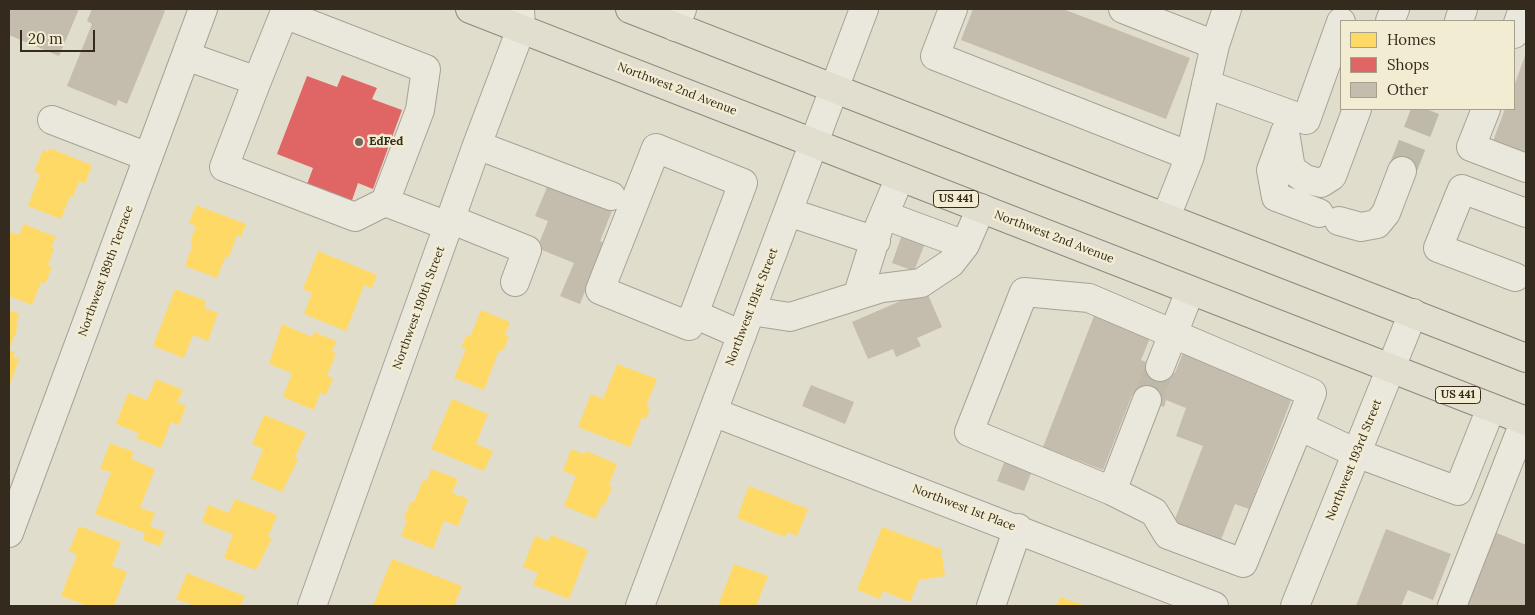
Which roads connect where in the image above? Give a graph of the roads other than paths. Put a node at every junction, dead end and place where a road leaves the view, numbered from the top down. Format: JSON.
{"nodes":[{"id":1,"x":203,"y":9,"type":"edge"},
{"id":2,"x":470,"y":9,"type":"edge"},
{"id":3,"x":630,"y":9,"type":"edge"},
{"id":4,"x":864,"y":9,"type":"edge"},
{"id":5,"x":953,"y":9,"type":"edge"},
{"id":6,"x":1123,"y":9,"type":"edge"},
{"id":7,"x":1227,"y":9,"type":"edge"},
{"id":8,"x":1523,"y":9,"type":"edge"},
{"id":9,"x":678,"y":18,"type":"edge"},
{"id":10,"x":520,"y":19,"type":"edge"},
{"id":11,"x":1340,"y":24,"type":"edge"},
{"id":12,"x":1515,"y":31,"type":"edge"},
{"id":13,"x":1215,"y":45,"type":"junction"},
{"id":14,"x":186,"y":56,"type":"junction"},
{"id":15,"x":257,"y":81,"type":"junction"},
{"id":16,"x":1206,"y":84,"type":"junction"},
{"id":17,"x":834,"y":89,"type":"junction"},
{"id":18,"x":1357,"y":110,"type":"edge"},
{"id":19,"x":1486,"y":110,"type":"edge"},
{"id":20,"x":52,"y":120,"type":"dead end"},
{"id":21,"x":1288,"y":123,"type":"junction"},
{"id":22,"x":814,"y":143,"type":"junction"},
{"id":23,"x":477,"y":145,"type":"junction"},
{"id":24,"x":1190,"y":156,"type":"junction"},
{"id":25,"x":148,"y":157,"type":"junction"},
{"id":26,"x":1526,"y":168,"type":"edge"},
{"id":27,"x":1402,"y":171,"type":"tunnel mouth"},
{"id":28,"x":900,"y":177,"type":"junction"},
{"id":29,"x":611,"y":196,"type":"dead end"},
{"id":30,"x":385,"y":202,"type":"junction"},
{"id":31,"x":981,"y":208,"type":"junction"},
{"id":32,"x":788,"y":212,"type":"junction"},
{"id":33,"x":1526,"y":213,"type":"edge"},
{"id":34,"x":884,"y":215,"type":"junction"},
{"id":35,"x":1166,"y":217,"type":"junction"},
{"id":36,"x":449,"y":223,"type":"junction"},
{"id":37,"x":876,"y":241,"type":"junction"},
{"id":38,"x":965,"y":245,"type":"junction"},
{"id":39,"x":1515,"y":277,"type":"dead end"},
{"id":40,"x":515,"y":282,"type":"dead end"},
{"id":41,"x":1190,"y":291,"type":"junction"},
{"id":42,"x":858,"y":294,"type":"junction"},
{"id":43,"x":1414,"y":313,"type":"junction"},
{"id":44,"x":694,"y":314,"type":"junction"},
{"id":45,"x":746,"y":323,"type":"junction"},
{"id":46,"x":1174,"y":334,"type":"junction"},
{"id":47,"x":1526,"y":358,"type":"edge"},
{"id":48,"x":1160,"y":367,"type":"tunnel mouth"},
{"id":49,"x":1391,"y":369,"type":"junction"},
{"id":50,"x":1147,"y":400,"type":"tunnel mouth"},
{"id":51,"x":1491,"y":408,"type":"junction"},
{"id":52,"x":713,"y":412,"type":"junction"},
{"id":53,"x":1526,"y":421,"type":"edge"},
{"id":54,"x":1299,"y":426,"type":"junction"},
{"id":55,"x":1356,"y":453,"type":"junction"},
{"id":56,"x":1112,"y":492,"type":"junction"},
{"id":57,"x":1018,"y":528,"type":"junction"},
{"id":58,"x":9,"y":533,"type":"edge"},
{"id":59,"x":312,"y":606,"type":"edge"},
{"id":60,"x":640,"y":606,"type":"edge"},
{"id":61,"x":991,"y":606,"type":"edge"},
{"id":62,"x":1214,"y":606,"type":"edge"},
{"id":63,"x":1295,"y":606,"type":"edge"},
{"id":64,"x":1452,"y":606,"type":"edge"}],
"edges":[{"from":1,"to":14,"type":"street","name":"Northwest 189th Terrace"},
{"from":2,"to":10,"type":"main road","name":"Northwest 2nd Avenue","number":"US 441"},
{"from":3,"to":9,"type":"main road"},
{"from":4,"to":17,"type":"street","name":"Northwest 191st Street"},
{"from":5,"to":24,"type":"street"},
{"from":6,"to":13,"type":"street"},
{"from":7,"to":13,"type":"street"},
{"from":8,"to":12,"type":"street"},
{"from":9,"to":17,"type":"main road"},
{"from":10,"to":22,"type":"main road","name":"Northwest 2nd Avenue","number":"US 441"},
{"from":10,"to":23,"type":"street","name":"Northwest 190th Street"},
{"from":11,"to":21,"type":"street"},
{"from":13,"to":16,"type":"street"},
{"from":14,"to":15,"type":"street"},
{"from":14,"to":25,"type":"street","name":"Northwest 189th Terrace"},
{"from":15,"to":30,"type":"street"},
{"from":15,"to":30,"type":"street"},
{"from":16,"to":21,"type":"street"},
{"from":16,"to":24,"type":"street"},
{"from":17,"to":22,"type":"street","name":"Northwest 191st Street"},
{"from":17,"to":35,"type":"main road"},
{"from":18,"to":21,"type":"street"},
{"from":19,"to":26,"type":"street"},
{"from":20,"to":25,"type":"street"},
{"from":21,"to":27,"type":"street"},
{"from":22,"to":28,"type":"main road","name":"Northwest 2nd Avenue","number":"US 441"},
{"from":22,"to":32,"type":"street","name":"Northwest 191st Street"},
{"from":23,"to":29,"type":"street"},
{"from":23,"to":36,"type":"street","name":"Northwest 190th Street"},
{"from":24,"to":35,"type":"street"},
{"from":25,"to":58,"type":"street","name":"Northwest 189th Terrace"},
{"from":28,"to":31,"type":"main road","name":"Northwest 2nd Avenue","number":"US 441"},
{"from":28,"to":34,"type":"street"},
{"from":30,"to":36,"type":"street"},
{"from":31,"to":38,"type":"street"},
{"from":31,"to":41,"type":"main road","name":"Northwest 2nd Avenue","number":"US 441"},
{"from":32,"to":37,"type":"street"},
{"from":32,"to":45,"type":"street","name":"Northwest 191st Street"},
{"from":33,"to":39,"type":"street"},
{"from":34,"to":37,"type":"street"},
{"from":34,"to":38,"type":"street"},
{"from":35,"to":43,"type":"main road"},
{"from":36,"to":40,"type":"street"},
{"from":36,"to":59,"type":"street","name":"Northwest 190th Street"},
{"from":37,"to":42,"type":"street"},
{"from":38,"to":42,"type":"street"},
{"from":41,"to":46,"type":"street"},
{"from":41,"to":49,"type":"main road","name":"Northwest 2nd Avenue","number":"US 441"},
{"from":42,"to":45,"type":"street"},
{"from":43,"to":47,"type":"main road"},
{"from":43,"to":49,"type":"street","name":"Northwest 193rd Street"},
{"from":44,"to":44,"type":"street"},
{"from":44,"to":45,"type":"street"},
{"from":45,"to":52,"type":"street","name":"Northwest 191st Street"},
{"from":46,"to":48,"type":"street"},
{"from":46,"to":54,"type":"street"},
{"from":46,"to":56,"type":"street"},
{"from":49,"to":51,"type":"main road","name":"Northwest 2nd Avenue","number":"US 441"},
{"from":49,"to":55,"type":"street","name":"Northwest 193rd Street"},
{"from":50,"to":56,"type":"street"},
{"from":51,"to":53,"type":"main road","name":"Northwest 2nd Avenue","number":"US 441"},
{"from":51,"to":55,"type":"street"},
{"from":52,"to":57,"type":"street","name":"Northwest 1st Place"},
{"from":52,"to":60,"type":"street","name":"Northwest 191st Street"},
{"from":53,"to":64,"type":"street"},
{"from":54,"to":55,"type":"street"},
{"from":54,"to":56,"type":"street"},
{"from":55,"to":63,"type":"street","name":"Northwest 193rd Street"},
{"from":57,"to":61,"type":"street"},
{"from":57,"to":62,"type":"street","name":"Northwest 1st Place"}]}
